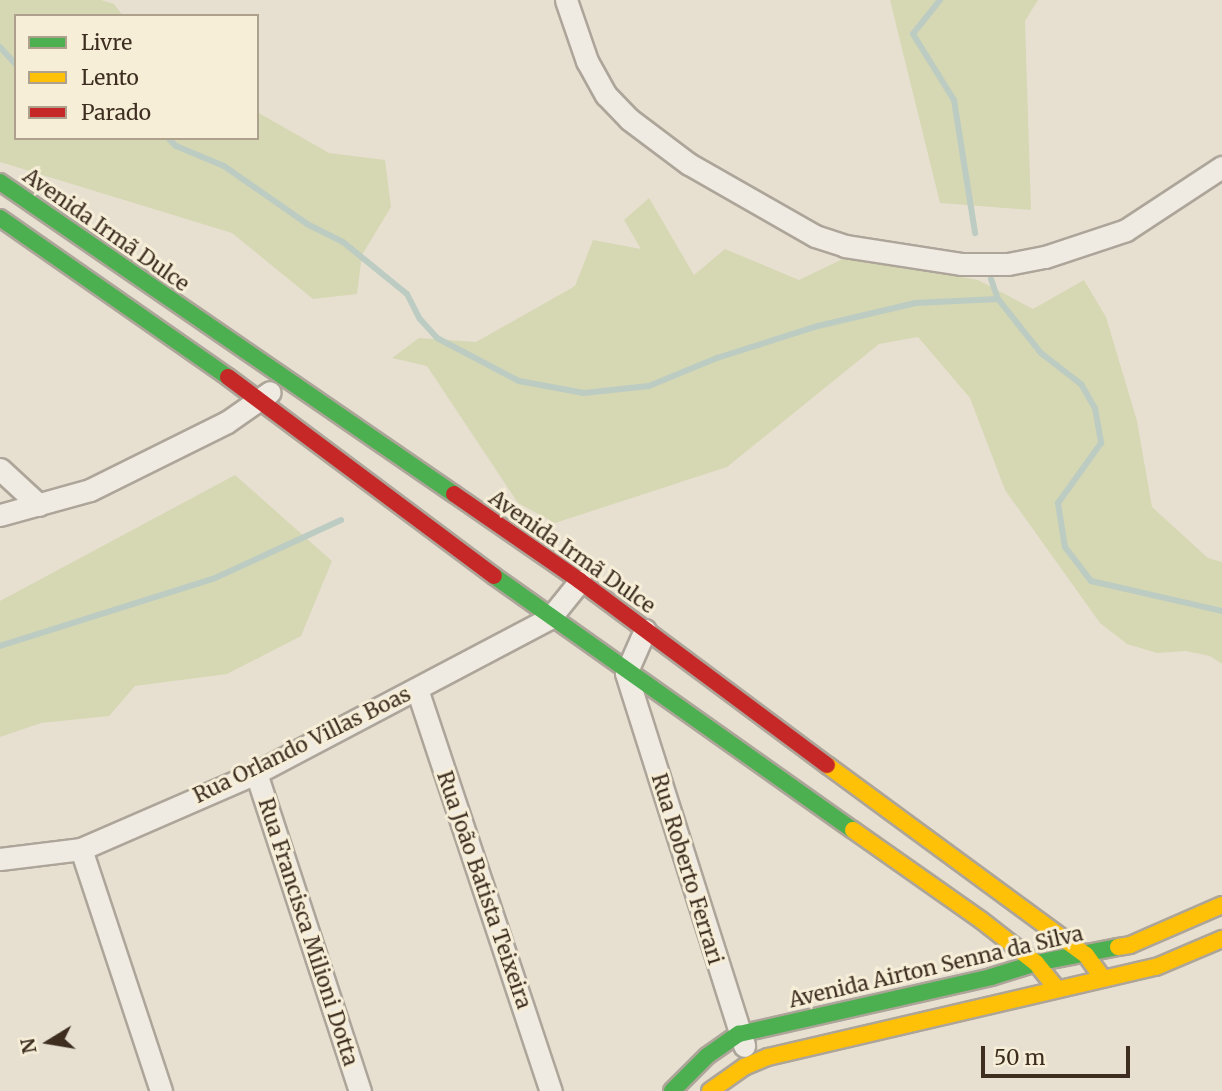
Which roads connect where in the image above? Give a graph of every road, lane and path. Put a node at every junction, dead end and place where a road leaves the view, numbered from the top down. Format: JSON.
{"nodes":[{"id":1,"x":566,"y":0,"type":"edge"},
{"id":2,"x":1222,"y":167,"type":"edge"},
{"id":3,"x":0,"y":182,"type":"edge"},
{"id":4,"x":0,"y":218,"type":"edge"},
{"id":5,"x":284,"y":377,"type":"junction"},
{"id":6,"x":262,"y":400,"type":"junction"},
{"id":7,"x":0,"y":470,"type":"edge"},
{"id":8,"x":39,"y":505,"type":"junction"},
{"id":9,"x":0,"y":515,"type":"edge"},
{"id":10,"x":580,"y":581,"type":"junction"},
{"id":11,"x":550,"y":618,"type":"junction"},
{"id":12,"x":645,"y":630,"type":"junction"},
{"id":13,"x":626,"y":673,"type":"junction"},
{"id":14,"x":417,"y":689,"type":"junction"},
{"id":15,"x":256,"y":773,"type":"junction"},
{"id":16,"x":81,"y":849,"type":"junction"},
{"id":17,"x":0,"y":859,"type":"edge"},
{"id":18,"x":1222,"y":905,"type":"edge"},
{"id":19,"x":1222,"y":939,"type":"edge"},
{"id":20,"x":1086,"y":955,"type":"junction"},
{"id":21,"x":1036,"y":963,"type":"junction"},
{"id":22,"x":1103,"y":978,"type":"junction"},
{"id":23,"x":1057,"y":989,"type":"junction"},
{"id":24,"x":739,"y":1034,"type":"junction"},
{"id":25,"x":752,"y":1064,"type":"junction"},
{"id":26,"x":160,"y":1091,"type":"edge"},
{"id":27,"x":360,"y":1091,"type":"edge"},
{"id":28,"x":551,"y":1091,"type":"edge"},
{"id":29,"x":672,"y":1091,"type":"edge"},
{"id":30,"x":710,"y":1091,"type":"edge"}],
"edges":[{"from":1,"to":2,"type":"street"},
{"from":3,"to":5,"type":"street","name":"Avenida Irmã Dulce"},
{"from":4,"to":6,"type":"street"},
{"from":5,"to":6,"type":"street"},
{"from":5,"to":10,"type":"street","name":"Avenida Irmã Dulce"},
{"from":6,"to":8,"type":"street"},
{"from":6,"to":11,"type":"street"},
{"from":7,"to":8,"type":"street"},
{"from":8,"to":9,"type":"street"},
{"from":10,"to":11,"type":"street","name":"Rua Orlando Villas Boas"},
{"from":10,"to":12,"type":"street","name":"Avenida Irmã Dulce"},
{"from":11,"to":13,"type":"street"},
{"from":11,"to":14,"type":"street","name":"Rua Orlando Villas Boas"},
{"from":12,"to":13,"type":"street"},
{"from":12,"to":20,"type":"street","name":"Avenida Irmã Dulce"},
{"from":13,"to":21,"type":"street"},
{"from":13,"to":24,"type":"street","name":"Rua Roberto Ferrari"},
{"from":14,"to":15,"type":"street","name":"Rua Orlando Villas Boas"},
{"from":14,"to":28,"type":"street","name":"Rua João Batista Teixeira"},
{"from":15,"to":16,"type":"street","name":"Rua Orlando Villas Boas"},
{"from":15,"to":27,"type":"street","name":"Rua Francisca Milioni Dotta"},
{"from":16,"to":17,"type":"street","name":"Rua Orlando Villas Boas"},
{"from":16,"to":26,"type":"street"},
{"from":18,"to":20,"type":"street","name":"Avenida Airton Senna da Silva"},
{"from":19,"to":22,"type":"street"},
{"from":20,"to":21,"type":"street","name":"Avenida Airton Senna da Silva"},
{"from":20,"to":22,"type":"street","name":"Avenida Irmã Dulce"},
{"from":21,"to":23,"type":"street"},
{"from":21,"to":24,"type":"street","name":"Avenida Airton Senna da Silva"},
{"from":22,"to":23,"type":"street"},
{"from":23,"to":25,"type":"street"},
{"from":24,"to":25,"type":"street","name":"Rua Roberto Ferrari"},
{"from":24,"to":29,"type":"street","name":"Avenida Airton Senna da Silva"},
{"from":25,"to":30,"type":"street"}]}
